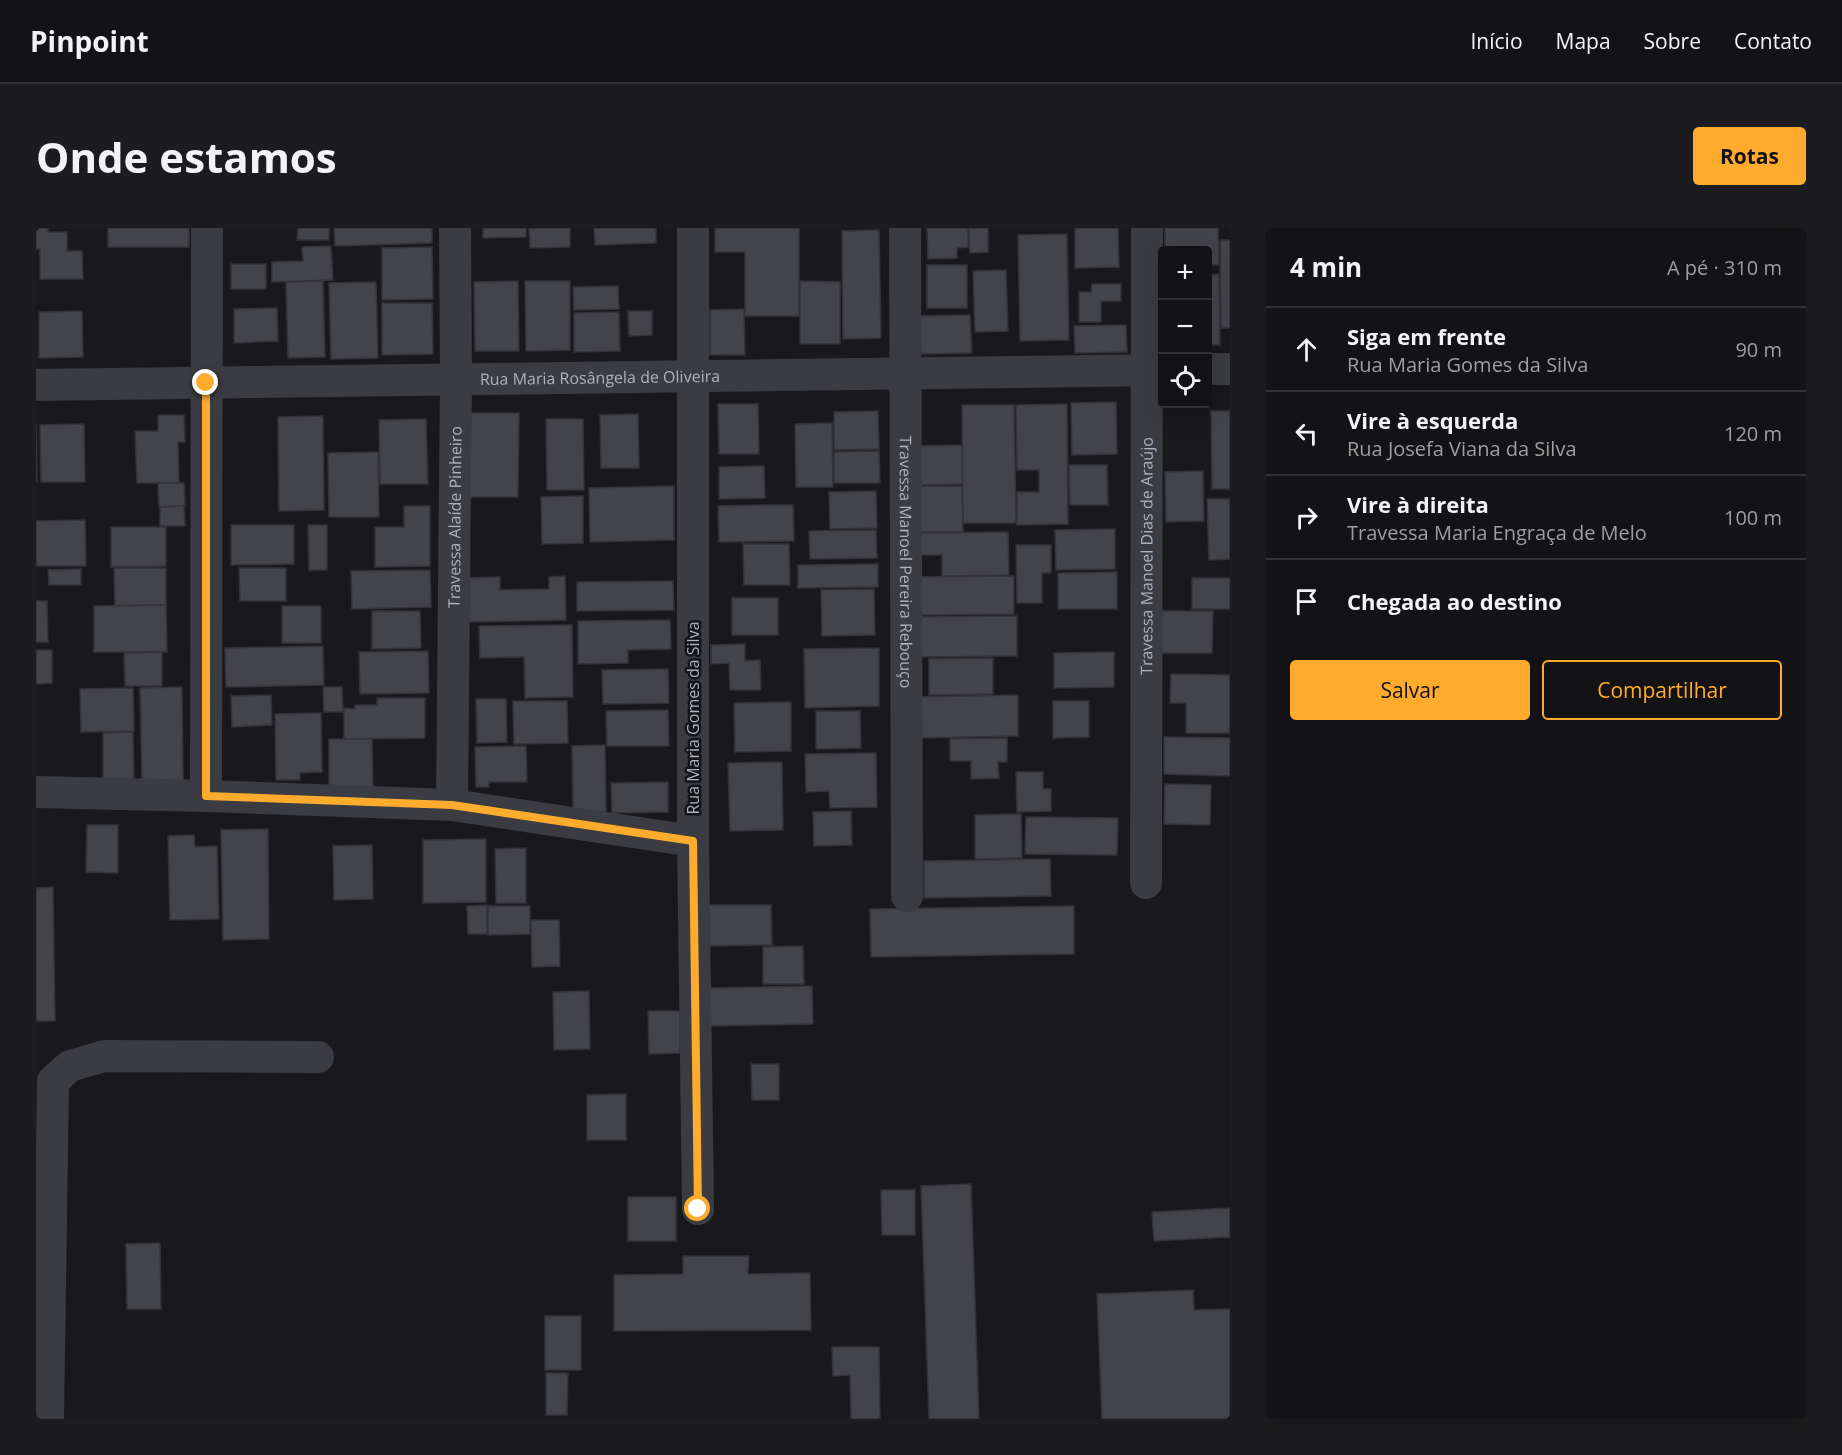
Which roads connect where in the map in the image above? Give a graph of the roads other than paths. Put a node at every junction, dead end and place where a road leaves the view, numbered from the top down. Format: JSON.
{"nodes":[{"id":1,"x":207,"y":228,"type":"edge"},
{"id":2,"x":454,"y":228,"type":"edge"},
{"id":3,"x":693,"y":228,"type":"edge"},
{"id":4,"x":905,"y":228,"type":"edge"},
{"id":5,"x":1147,"y":228,"type":"edge"},
{"id":6,"x":1212,"y":369,"type":"edge"},
{"id":7,"x":1230,"y":369,"type":"edge"},
{"id":8,"x":1154,"y":370,"type":"edge"},
{"id":9,"x":904,"y":373,"type":"junction"},
{"id":10,"x":693,"y":375,"type":"junction"},
{"id":11,"x":456,"y":378,"type":"junction"},
{"id":12,"x":206,"y":383,"type":"junction"},
{"id":13,"x":36,"y":385,"type":"edge"},
{"id":14,"x":36,"y":792,"type":"edge"},
{"id":15,"x":206,"y":796,"type":"junction"},
{"id":16,"x":452,"y":805,"type":"junction"},
{"id":17,"x":693,"y":841,"type":"junction"},
{"id":18,"x":1146,"y":883,"type":"dead end"},
{"id":19,"x":907,"y":896,"type":"dead end"},
{"id":20,"x":318,"y":1057,"type":"dead end"},
{"id":21,"x":698,"y":1209,"type":"dead end"},
{"id":22,"x":44,"y":1401,"type":"edge"}],
"edges":[{"from":1,"to":12,"type":"street"},
{"from":2,"to":11,"type":"street","name":"Travessa Alaíde Pinheiro"},
{"from":3,"to":10,"type":"street","name":"Rua Maria Gomes da Silva"},
{"from":4,"to":9,"type":"street","name":"Travessa Manoel Pereira Rebouço"},
{"from":5,"to":8,"type":"street","name":"Travessa Manoel Dias de Araújo"},
{"from":6,"to":7,"type":"street"},
{"from":8,"to":9,"type":"street","name":"Rua Maria Rosângela de Oliveira"},
{"from":8,"to":18,"type":"street","name":"Travessa Manoel Dias de Araújo"},
{"from":9,"to":10,"type":"street","name":"Rua Maria Rosângela de Oliveira"},
{"from":9,"to":19,"type":"street","name":"Travessa Manoel Pereira Rebouço"},
{"from":10,"to":11,"type":"street","name":"Rua Maria Rosângela de Oliveira"},
{"from":10,"to":17,"type":"street","name":"Rua Maria Gomes da Silva"},
{"from":11,"to":12,"type":"street","name":"Rua Maria Rosângela de Oliveira"},
{"from":11,"to":16,"type":"street","name":"Travessa Alaíde Pinheiro"},
{"from":12,"to":13,"type":"street","name":"Rua Maria Rosângela de Oliveira"},
{"from":12,"to":15,"type":"street"},
{"from":14,"to":15,"type":"street"},
{"from":15,"to":16,"type":"street"},
{"from":16,"to":17,"type":"street"},
{"from":17,"to":21,"type":"street","name":"Rua Maria Gomes da Silva"},
{"from":20,"to":22,"type":"street"}]}
